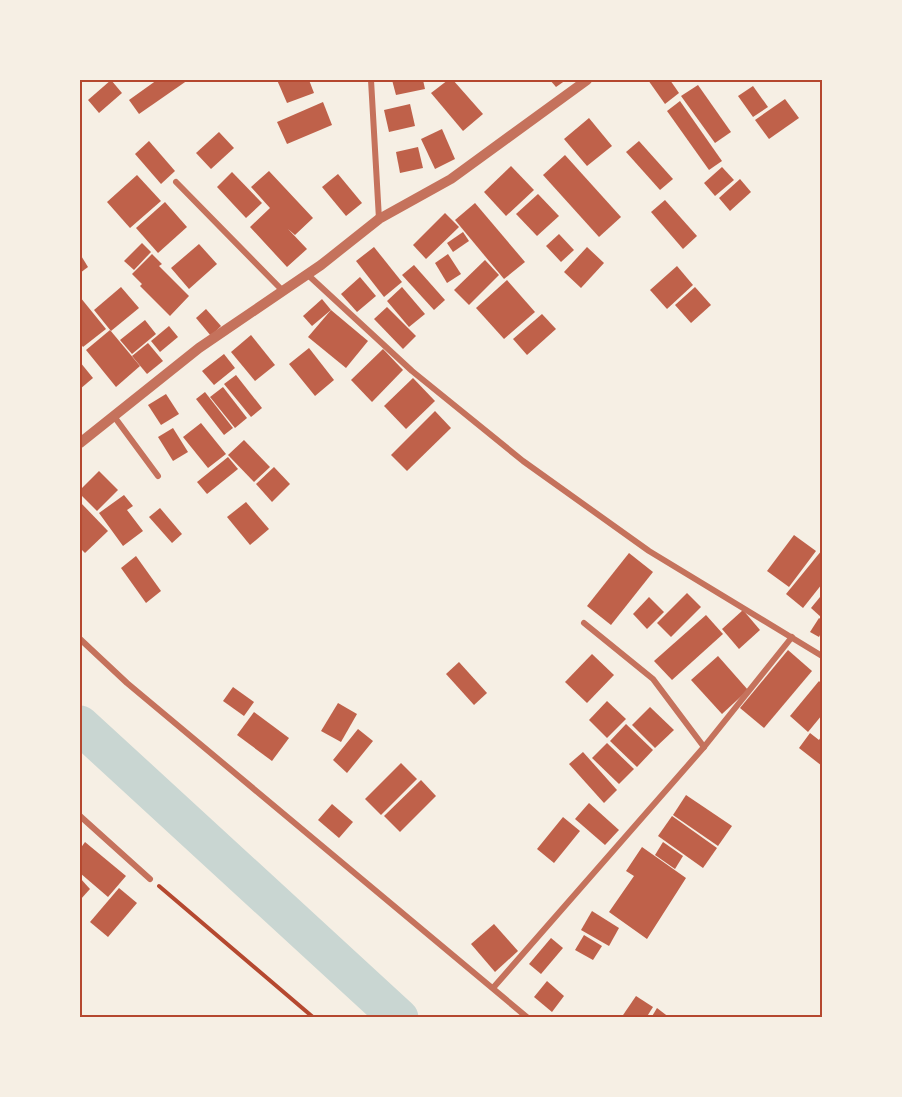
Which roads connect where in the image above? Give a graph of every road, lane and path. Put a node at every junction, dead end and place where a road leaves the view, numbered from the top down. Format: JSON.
{"nodes":[{"id":1,"x":371,"y":80,"type":"edge"},
{"id":2,"x":587,"y":80,"type":"edge"},
{"id":3,"x":176,"y":182,"type":"dead end"},
{"id":4,"x":379,"y":219,"type":"junction"},
{"id":5,"x":308,"y":274,"type":"junction"},
{"id":6,"x":283,"y":291,"type":"junction"},
{"id":7,"x":113,"y":415,"type":"junction"},
{"id":8,"x":80,"y":443,"type":"edge"},
{"id":9,"x":158,"y":476,"type":"dead end"},
{"id":10,"x":584,"y":622,"type":"dead end"},
{"id":11,"x":792,"y":637,"type":"junction"},
{"id":12,"x":80,"y":639,"type":"edge"},
{"id":13,"x":822,"y":656,"type":"edge"},
{"id":14,"x":704,"y":747,"type":"junction"},
{"id":15,"x":80,"y":816,"type":"edge"},
{"id":16,"x":150,"y":879,"type":"joint"},
{"id":17,"x":492,"y":988,"type":"junction"},
{"id":18,"x":314,"y":1017,"type":"edge"},
{"id":19,"x":528,"y":1017,"type":"edge"}],
"edges":[{"from":1,"to":4,"type":"street"},
{"from":2,"to":4,"type":"street"},
{"from":3,"to":6,"type":"street"},
{"from":4,"to":5,"type":"street"},
{"from":5,"to":6,"type":"street"},
{"from":5,"to":11,"type":"street"},
{"from":6,"to":7,"type":"street"},
{"from":7,"to":8,"type":"street"},
{"from":7,"to":9,"type":"street"},
{"from":10,"to":14,"type":"street"},
{"from":11,"to":13,"type":"street"},
{"from":11,"to":14,"type":"street"},
{"from":12,"to":17,"type":"street"},
{"from":14,"to":17,"type":"street"},
{"from":15,"to":16,"type":"street"},
{"from":16,"to":18,"type":"path"},
{"from":17,"to":19,"type":"street"}]}
